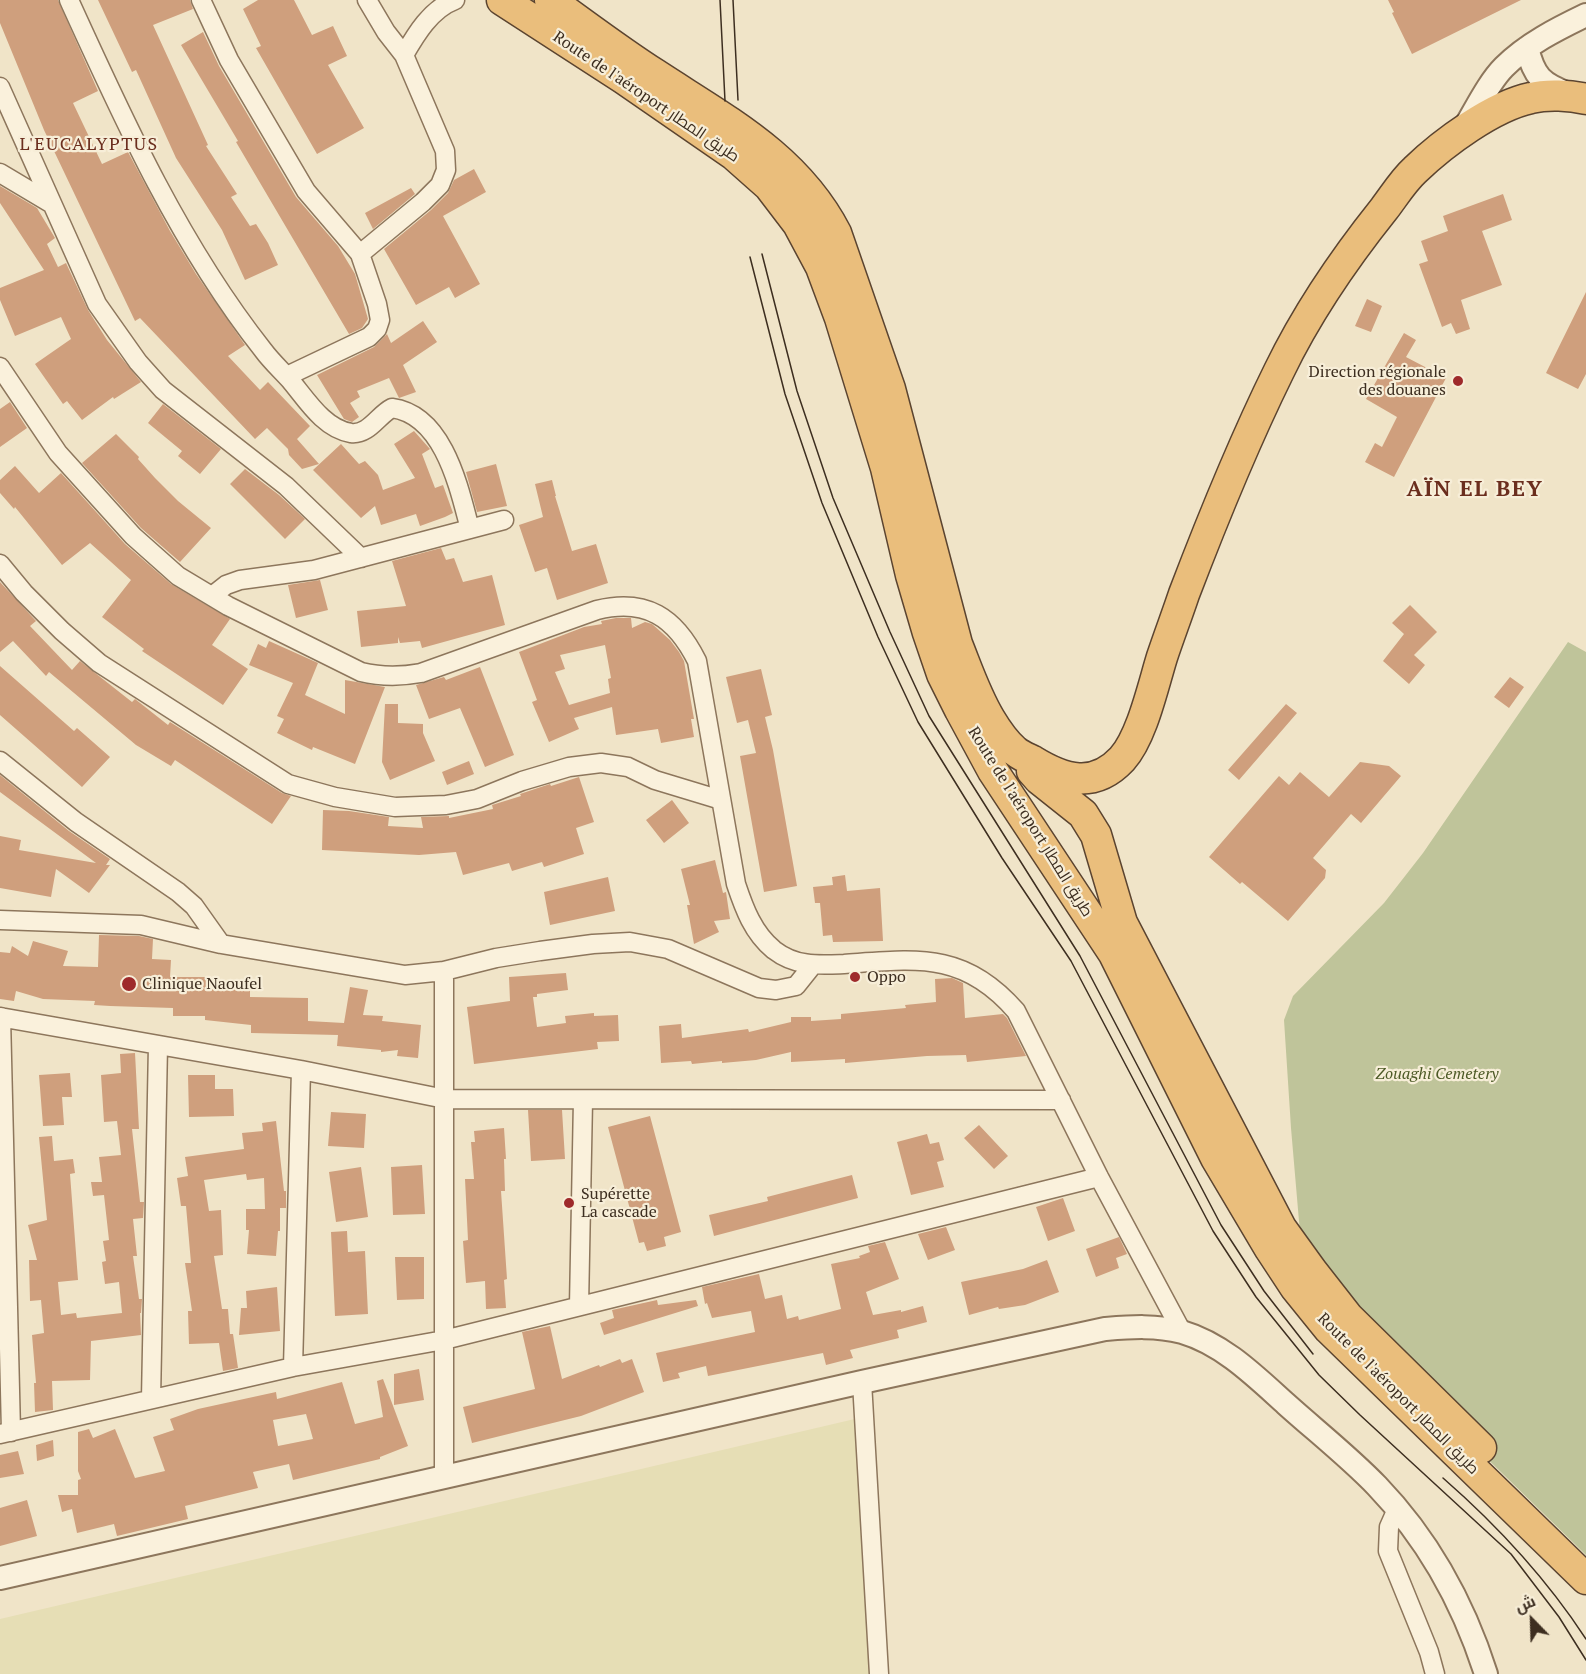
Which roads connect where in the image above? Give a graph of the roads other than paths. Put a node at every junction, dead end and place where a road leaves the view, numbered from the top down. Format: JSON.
{"nodes":[{"id":1,"x":69,"y":0,"type":"edge"},
{"id":2,"x":201,"y":0,"type":"edge"},
{"id":3,"x":368,"y":0,"type":"edge"},
{"id":4,"x":456,"y":0,"type":"edge"},
{"id":5,"x":502,"y":0,"type":"edge"},
{"id":6,"x":550,"y":0,"type":"edge"},
{"id":7,"x":1586,"y":15,"type":"edge"},
{"id":8,"x":1527,"y":48,"type":"junction"},
{"id":9,"x":404,"y":55,"type":"junction"},
{"id":10,"x":0,"y":87,"type":"edge"},
{"id":11,"x":1580,"y":98,"type":"edge"},
{"id":12,"x":1462,"y":132,"type":"junction"},
{"id":13,"x":0,"y":173,"type":"edge"},
{"id":14,"x":52,"y":204,"type":"junction"},
{"id":15,"x":360,"y":255,"type":"junction"},
{"id":16,"x":0,"y":367,"type":"edge"},
{"id":17,"x":287,"y":376,"type":"junction"},
{"id":18,"x":504,"y":520,"type":"dead end"},
{"id":19,"x":470,"y":529,"type":"junction"},
{"id":20,"x":362,"y":558,"type":"junction"},
{"id":21,"x":0,"y":564,"type":"edge"},
{"id":22,"x":212,"y":596,"type":"junction"},
{"id":23,"x":1014,"y":751,"type":"junction"},
{"id":24,"x":0,"y":761,"type":"edge"},
{"id":25,"x":721,"y":800,"type":"junction"},
{"id":26,"x":0,"y":920,"type":"edge"},
{"id":27,"x":221,"y":944,"type":"junction"},
{"id":28,"x":812,"y":966,"type":"junction"},
{"id":29,"x":444,"y":972,"type":"junction"},
{"id":30,"x":1,"y":1017,"type":"edge"},
{"id":31,"x":158,"y":1045,"type":"junction"},
{"id":32,"x":301,"y":1070,"type":"junction"},
{"id":33,"x":445,"y":1100,"type":"junction"},
{"id":34,"x":583,"y":1100,"type":"junction"},
{"id":35,"x":1061,"y":1100,"type":"junction"},
{"id":36,"x":1099,"y":1177,"type":"junction"},
{"id":37,"x":579,"y":1306,"type":"junction"},
{"id":38,"x":1182,"y":1332,"type":"junction"},
{"id":39,"x":444,"y":1340,"type":"junction"},
{"id":40,"x":293,"y":1367,"type":"junction"},
{"id":41,"x":862,"y":1382,"type":"junction"},
{"id":42,"x":151,"y":1400,"type":"junction"},
{"id":43,"x":5,"y":1433,"type":"edge"},
{"id":44,"x":444,"y":1478,"type":"junction"},
{"id":45,"x":1397,"y":1509,"type":"junction"},
{"id":46,"x":1538,"y":1532,"type":"junction"},
{"id":47,"x":1586,"y":1551,"type":"edge"},
{"id":48,"x":0,"y":1578,"type":"edge"},
{"id":49,"x":1586,"y":1579,"type":"edge"},
{"id":50,"x":1586,"y":1595,"type":"edge"},
{"id":51,"x":879,"y":1674,"type":"edge"},
{"id":52,"x":1436,"y":1674,"type":"edge"},
{"id":53,"x":1486,"y":1674,"type":"edge"}],
"edges":[{"from":1,"to":17,"type":"street"},
{"from":2,"to":15,"type":"street"},
{"from":3,"to":9,"type":"street"},
{"from":4,"to":9,"type":"street"},
{"from":5,"to":46,"type":"highway","name":"Route de l'aéroport طريق المطار"},
{"from":6,"to":23,"type":"highway","name":"Route de l'aéroport طريق المطار"},
{"from":7,"to":8,"type":"street"},
{"from":8,"to":11,"type":"street"},
{"from":8,"to":12,"type":"street"},
{"from":9,"to":15,"type":"street"},
{"from":10,"to":14,"type":"street"},
{"from":11,"to":12,"type":"highway","name":"Route de l'aéroport طريق المطار"},
{"from":12,"to":23,"type":"highway","name":"Route de l'aéroport طريق المطار"},
{"from":13,"to":14,"type":"street"},
{"from":14,"to":20,"type":"street"},
{"from":15,"to":17,"type":"street"},
{"from":16,"to":22,"type":"street"},
{"from":17,"to":19,"type":"street"},
{"from":18,"to":19,"type":"street"},
{"from":19,"to":20,"type":"street"},
{"from":20,"to":22,"type":"street"},
{"from":21,"to":25,"type":"street"},
{"from":22,"to":25,"type":"street"},
{"from":23,"to":47,"type":"highway"},
{"from":24,"to":27,"type":"street"},
{"from":25,"to":28,"type":"street"},
{"from":26,"to":27,"type":"street"},
{"from":27,"to":29,"type":"street"},
{"from":28,"to":29,"type":"street"},
{"from":28,"to":35,"type":"street"},
{"from":29,"to":33,"type":"street"},
{"from":30,"to":31,"type":"street"},
{"from":30,"to":43,"type":"street"},
{"from":31,"to":32,"type":"street"},
{"from":31,"to":42,"type":"street"},
{"from":32,"to":33,"type":"street"},
{"from":32,"to":40,"type":"street"},
{"from":33,"to":34,"type":"street"},
{"from":33,"to":39,"type":"street"},
{"from":34,"to":35,"type":"street"},
{"from":34,"to":37,"type":"street"},
{"from":35,"to":36,"type":"street"},
{"from":36,"to":37,"type":"street"},
{"from":36,"to":38,"type":"street"},
{"from":37,"to":39,"type":"street"},
{"from":38,"to":41,"type":"street"},
{"from":38,"to":45,"type":"street"},
{"from":39,"to":40,"type":"street"},
{"from":39,"to":44,"type":"street"},
{"from":40,"to":42,"type":"street"},
{"from":41,"to":44,"type":"street"},
{"from":41,"to":51,"type":"street"},
{"from":42,"to":43,"type":"street"},
{"from":44,"to":48,"type":"street"},
{"from":45,"to":52,"type":"street"},
{"from":45,"to":53,"type":"street"},
{"from":46,"to":49,"type":"highway","name":"Route de l'aéroport طريق المطار"},
{"from":46,"to":50,"type":"highway"}]}
